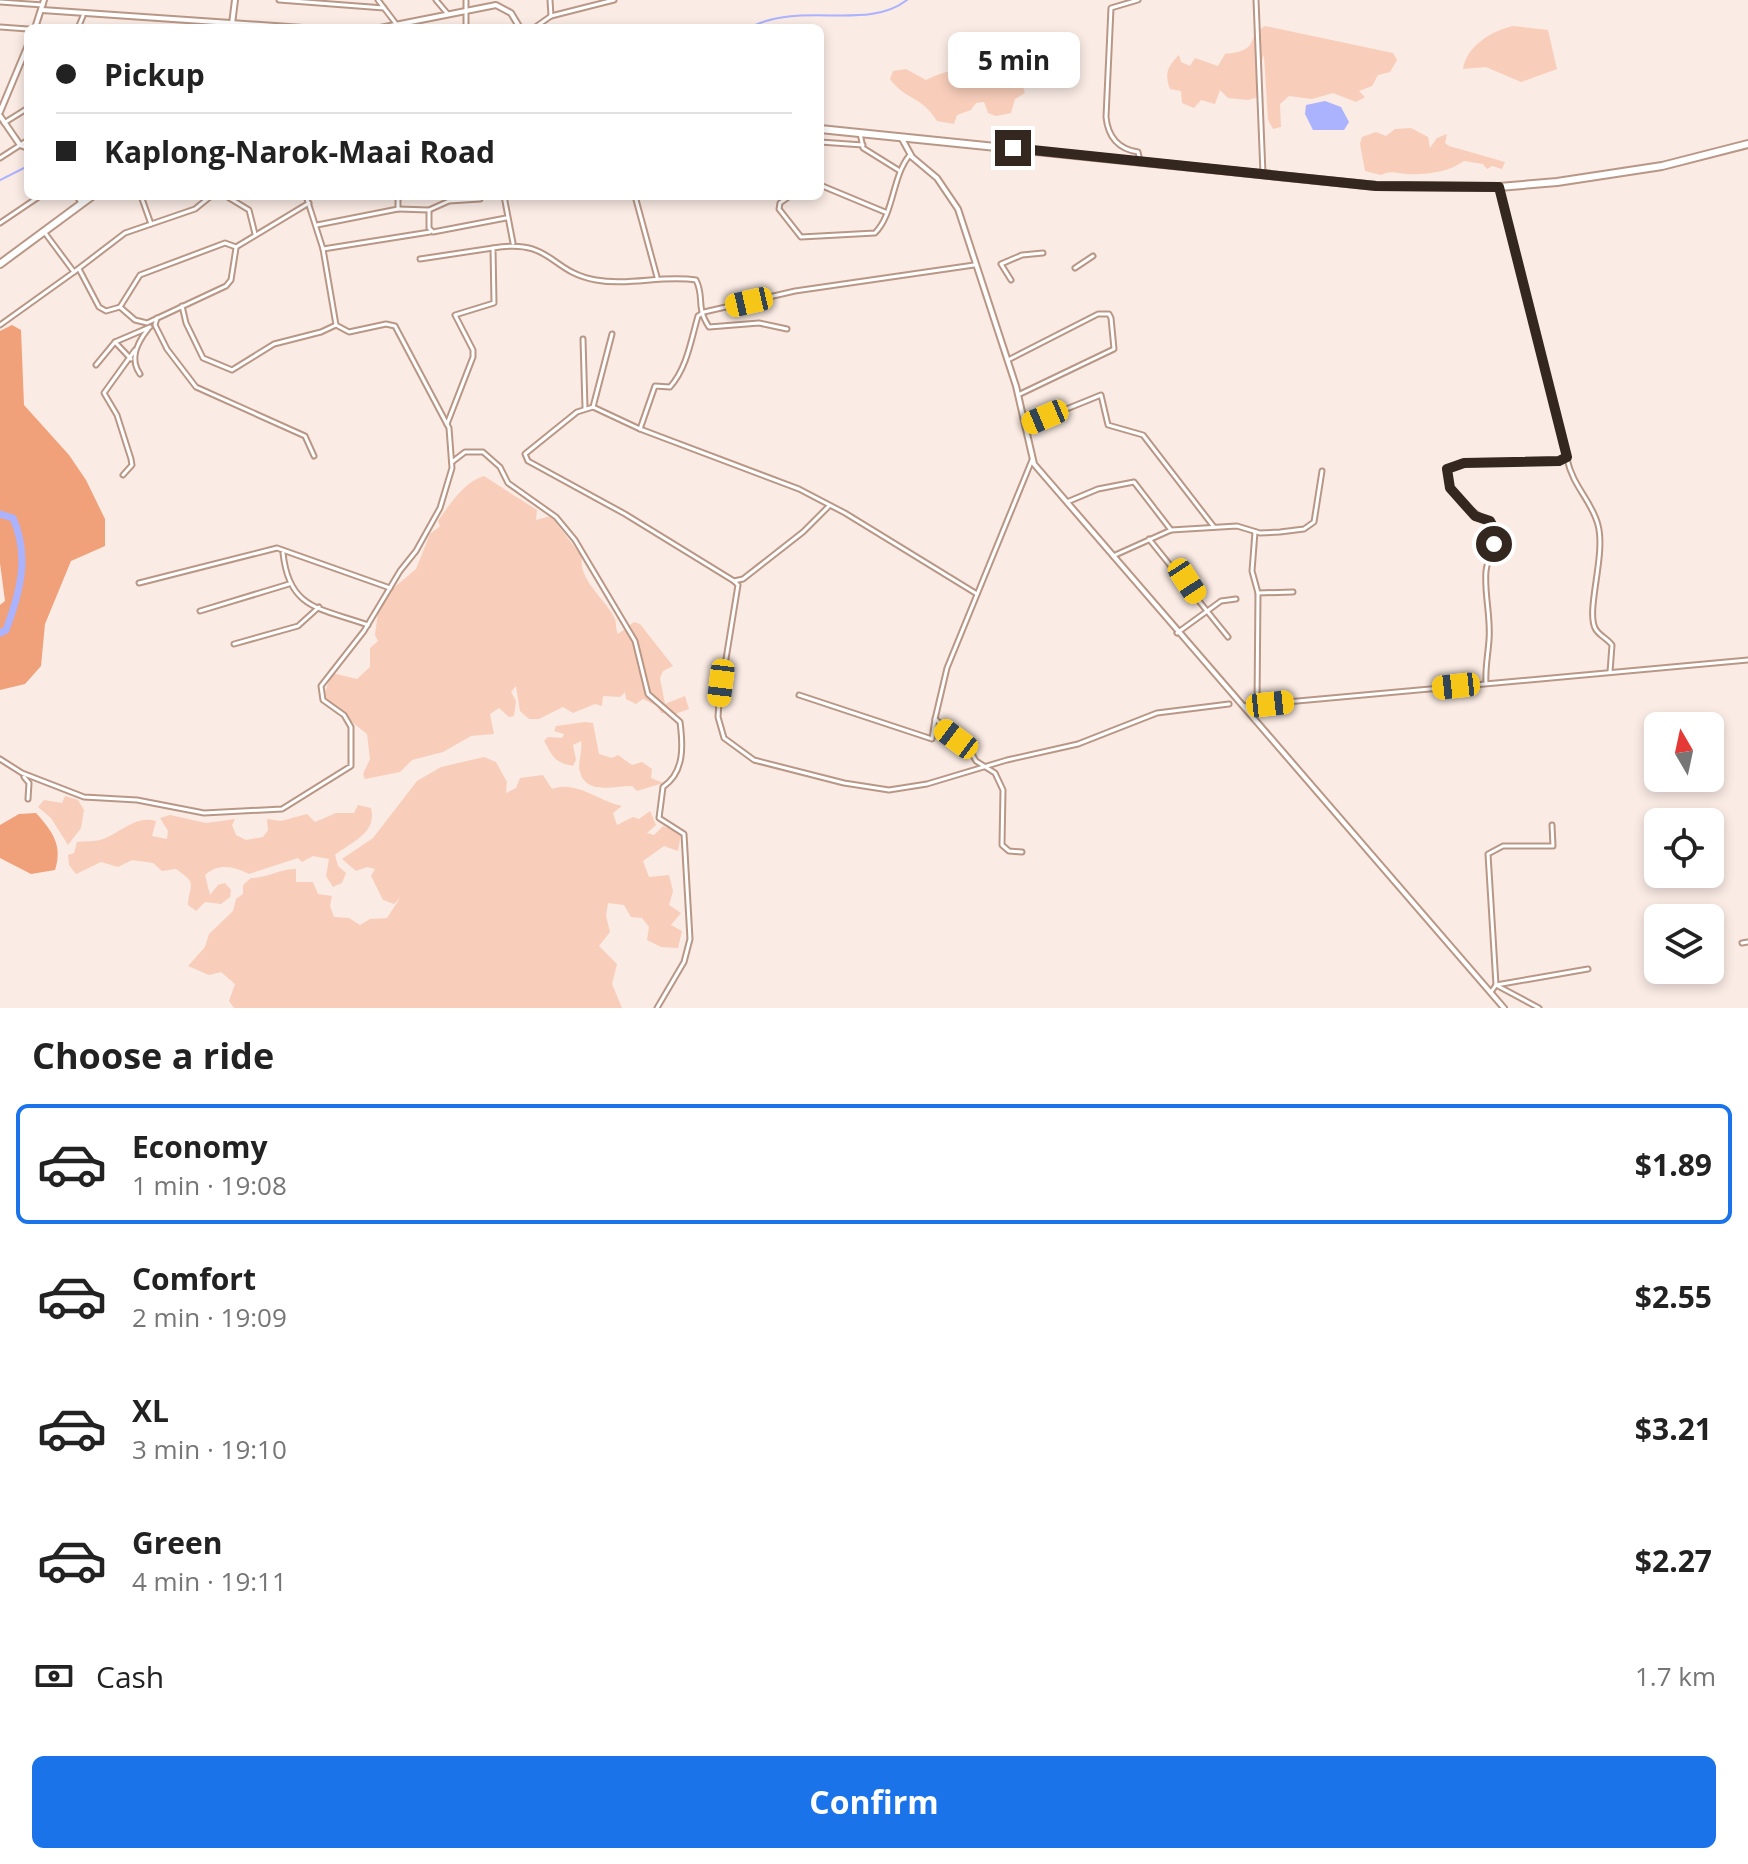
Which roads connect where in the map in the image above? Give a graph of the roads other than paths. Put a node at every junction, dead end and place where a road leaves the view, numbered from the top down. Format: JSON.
{"nodes":[{"id":1,"x":235,"y":0,"type":"edge"},
{"id":2,"x":279,"y":0,"type":"edge"},
{"id":3,"x":378,"y":0,"type":"edge"},
{"id":4,"x":436,"y":0,"type":"edge"},
{"id":5,"x":466,"y":0,"type":"edge"},
{"id":6,"x":550,"y":0,"type":"edge"},
{"id":7,"x":592,"y":0,"type":"edge"},
{"id":8,"x":614,"y":0,"type":"edge"},
{"id":9,"x":1138,"y":0,"type":"edge"},
{"id":10,"x":1256,"y":0,"type":"edge"},
{"id":11,"x":0,"y":2,"type":"edge"},
{"id":12,"x":328,"y":2,"type":"edge"},
{"id":13,"x":496,"y":3,"type":"edge"},
{"id":14,"x":43,"y":5,"type":"edge"},
{"id":15,"x":593,"y":7,"type":"junction"},
{"id":16,"x":384,"y":8,"type":"junction"},
{"id":17,"x":467,"y":8,"type":"junction"},
{"id":18,"x":447,"y":13,"type":"junction"},
{"id":19,"x":83,"y":16,"type":"junction"},
{"id":20,"x":551,"y":16,"type":"junction"},
{"id":21,"x":36,"y":24,"type":"edge"},
{"id":22,"x":80,"y":24,"type":"edge"},
{"id":23,"x":232,"y":24,"type":"joint"},
{"id":24,"x":396,"y":24,"type":"edge"},
{"id":25,"x":401,"y":24,"type":"edge"},
{"id":26,"x":466,"y":24,"type":"edge"},
{"id":27,"x":518,"y":24,"type":"edge"},
{"id":28,"x":540,"y":24,"type":"edge"},
{"id":29,"x":0,"y":27,"type":"edge"},
{"id":30,"x":24,"y":29,"type":"edge"},
{"id":31,"x":24,"y":55,"type":"edge"},
{"id":32,"x":1,"y":110,"type":"edge"},
{"id":33,"x":24,"y":110,"type":"edge"},
{"id":34,"x":4,"y":123,"type":"junction"},
{"id":35,"x":824,"y":129,"type":"edge"},
{"id":36,"x":860,"y":133,"type":"junction"},
{"id":37,"x":901,"y":137,"type":"junction"},
{"id":38,"x":24,"y":142,"type":"edge"},
{"id":39,"x":824,"y":142,"type":"edge"},
{"id":40,"x":1748,"y":144,"type":"edge"},
{"id":41,"x":20,"y":145,"type":"junction"},
{"id":42,"x":863,"y":145,"type":"junction"},
{"id":43,"x":24,"y":146,"type":"edge"},
{"id":44,"x":910,"y":154,"type":"junction"},
{"id":45,"x":0,"y":158,"type":"edge"},
{"id":46,"x":1140,"y":161,"type":"junction"},
{"id":47,"x":900,"y":171,"type":"junction"},
{"id":48,"x":1263,"y":174,"type":"junction"},
{"id":49,"x":824,"y":187,"type":"edge"},
{"id":50,"x":1499,"y":187,"type":"junction"},
{"id":51,"x":34,"y":200,"type":"edge"},
{"id":52,"x":80,"y":200,"type":"edge"},
{"id":53,"x":87,"y":200,"type":"edge"},
{"id":54,"x":142,"y":200,"type":"edge"},
{"id":55,"x":208,"y":200,"type":"edge"},
{"id":56,"x":231,"y":200,"type":"edge"},
{"id":57,"x":308,"y":200,"type":"edge"},
{"id":58,"x":398,"y":200,"type":"edge"},
{"id":59,"x":455,"y":200,"type":"edge"},
{"id":60,"x":504,"y":200,"type":"edge"},
{"id":61,"x":636,"y":200,"type":"edge"},
{"id":62,"x":784,"y":200,"type":"edge"},
{"id":63,"x":82,"y":203,"type":"junction"},
{"id":64,"x":309,"y":203,"type":"junction"},
{"id":65,"x":398,"y":209,"type":"junction"},
{"id":66,"x":429,"y":210,"type":"junction"},
{"id":67,"x":885,"y":212,"type":"junction"},
{"id":68,"x":506,"y":218,"type":"junction"},
{"id":69,"x":0,"y":223,"type":"edge"},
{"id":70,"x":151,"y":224,"type":"junction"},
{"id":71,"x":315,"y":225,"type":"junction"},
{"id":72,"x":43,"y":231,"type":"junction"},
{"id":73,"x":431,"y":231,"type":"junction"},
{"id":74,"x":255,"y":236,"type":"junction"},
{"id":75,"x":513,"y":245,"type":"junction"},
{"id":76,"x":236,"y":247,"type":"junction"},
{"id":77,"x":493,"y":248,"type":"junction"},
{"id":78,"x":323,"y":249,"type":"junction"},
{"id":79,"x":1043,"y":253,"type":"dead end"},
{"id":80,"x":1093,"y":256,"type":"dead end"},
{"id":81,"x":420,"y":259,"type":"dead end"},
{"id":82,"x":1,"y":262,"type":"edge"},
{"id":83,"x":974,"y":265,"type":"junction"},
{"id":84,"x":1075,"y":268,"type":"dead end"},
{"id":85,"x":79,"y":269,"type":"junction"},
{"id":86,"x":74,"y":272,"type":"junction"},
{"id":87,"x":657,"y":278,"type":"junction"},
{"id":88,"x":1011,"y":280,"type":"dead end"},
{"id":89,"x":182,"y":306,"type":"junction"},
{"id":90,"x":120,"y":307,"type":"junction"},
{"id":91,"x":700,"y":314,"type":"junction"},
{"id":92,"x":157,"y":318,"type":"junction"},
{"id":93,"x":0,"y":325,"type":"edge"},
{"id":94,"x":336,"y":325,"type":"junction"},
{"id":95,"x":152,"y":326,"type":"junction"},
{"id":96,"x":787,"y":329,"type":"dead end"},
{"id":97,"x":612,"y":334,"type":"dead end"},
{"id":98,"x":583,"y":339,"type":"dead end"},
{"id":99,"x":115,"y":342,"type":"junction"},
{"id":100,"x":135,"y":350,"type":"junction"},
{"id":101,"x":131,"y":359,"type":"junction"},
{"id":102,"x":1008,"y":360,"type":"junction"},
{"id":103,"x":96,"y":365,"type":"dead end"},
{"id":104,"x":140,"y":374,"type":"dead end"},
{"id":105,"x":1018,"y":395,"type":"junction"},
{"id":106,"x":593,"y":407,"type":"junction"},
{"id":107,"x":585,"y":408,"type":"junction"},
{"id":108,"x":447,"y":424,"type":"junction"},
{"id":109,"x":1027,"y":425,"type":"junction"},
{"id":110,"x":640,"y":429,"type":"junction"},
{"id":111,"x":314,"y":456,"type":"dead end"},
{"id":112,"x":1567,"y":459,"type":"junction"},
{"id":113,"x":1032,"y":460,"type":"junction"},
{"id":114,"x":452,"y":462,"type":"junction"},
{"id":115,"x":1322,"y":471,"type":"dead end"},
{"id":116,"x":123,"y":475,"type":"dead end"},
{"id":117,"x":1066,"y":502,"type":"junction"},
{"id":118,"x":829,"y":506,"type":"junction"},
{"id":119,"x":1214,"y":527,"type":"junction"},
{"id":120,"x":1171,"y":530,"type":"junction"},
{"id":121,"x":1255,"y":532,"type":"junction"},
{"id":122,"x":1149,"y":539,"type":"junction"},
{"id":123,"x":283,"y":553,"type":"junction"},
{"id":124,"x":1113,"y":556,"type":"junction"},
{"id":125,"x":734,"y":581,"type":"junction"},
{"id":126,"x":139,"y":583,"type":"dead end"},
{"id":127,"x":289,"y":584,"type":"junction"},
{"id":128,"x":390,"y":588,"type":"junction"},
{"id":129,"x":1293,"y":592,"type":"dead end"},
{"id":130,"x":1258,"y":593,"type":"junction"},
{"id":131,"x":977,"y":594,"type":"junction"},
{"id":132,"x":1236,"y":599,"type":"dead end"},
{"id":133,"x":319,"y":607,"type":"junction"},
{"id":134,"x":200,"y":611,"type":"dead end"},
{"id":135,"x":1207,"y":611,"type":"junction"},
{"id":136,"x":368,"y":625,"type":"junction"},
{"id":137,"x":1177,"y":633,"type":"junction"},
{"id":138,"x":1228,"y":637,"type":"dead end"},
{"id":139,"x":234,"y":644,"type":"dead end"},
{"id":140,"x":1748,"y":660,"type":"edge"},
{"id":141,"x":1609,"y":673,"type":"junction"},
{"id":142,"x":1486,"y":683,"type":"junction"},
{"id":143,"x":799,"y":695,"type":"dead end"},
{"id":144,"x":1229,"y":704,"type":"dead end"},
{"id":145,"x":1257,"y":704,"type":"junction"},
{"id":146,"x":1243,"y":706,"type":"junction"},
{"id":147,"x":935,"y":719,"type":"junction"},
{"id":148,"x":0,"y":759,"type":"edge"},
{"id":149,"x":985,"y":766,"type":"junction"},
{"id":150,"x":22,"y":773,"type":"junction"},
{"id":151,"x":28,"y":799,"type":"dead end"},
{"id":152,"x":1552,"y":825,"type":"dead end"},
{"id":153,"x":1022,"y":852,"type":"dead end"},
{"id":154,"x":1748,"y":942,"type":"edge"},
{"id":155,"x":1742,"y":943,"type":"dead end"},
{"id":156,"x":1588,"y":969,"type":"dead end"},
{"id":157,"x":1496,"y":985,"type":"junction"},
{"id":158,"x":1491,"y":992,"type":"junction"},
{"id":159,"x":657,"y":1008,"type":"edge"},
{"id":160,"x":1504,"y":1008,"type":"edge"},
{"id":161,"x":1539,"y":1008,"type":"edge"}],
"edges":[{"from":1,"to":23,"type":"main road"},
{"from":2,"to":12,"type":"street"},
{"from":3,"to":16,"type":"street"},
{"from":4,"to":18,"type":"street"},
{"from":5,"to":17,"type":"street"},
{"from":6,"to":20,"type":"street"},
{"from":7,"to":15,"type":"street"},
{"from":8,"to":15,"type":"street"},
{"from":9,"to":46,"type":"street"},
{"from":10,"to":48,"type":"street"},
{"from":11,"to":14,"type":"street"},
{"from":12,"to":16,"type":"street"},
{"from":13,"to":17,"type":"main road"},
{"from":13,"to":27,"type":"main road"},
{"from":14,"to":19,"type":"main road"},
{"from":14,"to":21,"type":"main road"},
{"from":15,"to":20,"type":"street"},
{"from":16,"to":24,"type":"street"},
{"from":17,"to":18,"type":"main road"},
{"from":17,"to":26,"type":"street"},
{"from":18,"to":25,"type":"main road"},
{"from":19,"to":22,"type":"street"},
{"from":19,"to":23,"type":"main road"},
{"from":20,"to":28,"type":"street"},
{"from":29,"to":30,"type":"street"},
{"from":31,"to":32,"type":"main road"},
{"from":32,"to":34,"type":"main road"},
{"from":33,"to":34,"type":"street"},
{"from":34,"to":41,"type":"main road"},
{"from":35,"to":36,"type":"highway"},
{"from":36,"to":37,"type":"highway"},
{"from":36,"to":42,"type":"street"},
{"from":37,"to":44,"type":"main road"},
{"from":37,"to":46,"type":"highway"},
{"from":38,"to":41,"type":"street"},
{"from":39,"to":42,"type":"street"},
{"from":40,"to":50,"type":"highway"},
{"from":41,"to":43,"type":"main road"},
{"from":41,"to":45,"type":"street"},
{"from":42,"to":47,"type":"street"},
{"from":44,"to":47,"type":"street"},
{"from":44,"to":83,"type":"main road"},
{"from":46,"to":48,"type":"highway"},
{"from":47,"to":67,"type":"street"},
{"from":48,"to":50,"type":"highway"},
{"from":49,"to":67,"type":"street"},
{"from":50,"to":112,"type":"street"},
{"from":51,"to":69,"type":"street"},
{"from":52,"to":63,"type":"main road"},
{"from":53,"to":63,"type":"highway"},
{"from":54,"to":70,"type":"street"},
{"from":55,"to":70,"type":"street"},
{"from":56,"to":74,"type":"street"},
{"from":57,"to":64,"type":"street"},
{"from":58,"to":65,"type":"street"},
{"from":59,"to":66,"type":"street"},
{"from":60,"to":68,"type":"street"},
{"from":61,"to":87,"type":"street"},
{"from":62,"to":67,"type":"street"},
{"from":63,"to":72,"type":"highway"},
{"from":64,"to":71,"type":"street"},
{"from":64,"to":74,"type":"street"},
{"from":65,"to":66,"type":"street"},
{"from":65,"to":71,"type":"street"},
{"from":66,"to":73,"type":"street"},
{"from":68,"to":73,"type":"street"},
{"from":68,"to":75,"type":"street"},
{"from":70,"to":85,"type":"street"},
{"from":71,"to":78,"type":"street"},
{"from":72,"to":82,"type":"highway"},
{"from":72,"to":86,"type":"street"},
{"from":73,"to":78,"type":"street"},
{"from":74,"to":76,"type":"street"},
{"from":75,"to":77,"type":"street"},
{"from":75,"to":87,"type":"street"},
{"from":76,"to":89,"type":"street"},
{"from":76,"to":90,"type":"street"},
{"from":77,"to":81,"type":"street"},
{"from":77,"to":108,"type":"street"},
{"from":78,"to":94,"type":"street"},
{"from":79,"to":88,"type":"street"},
{"from":80,"to":84,"type":"street"},
{"from":83,"to":91,"type":"street"},
{"from":83,"to":102,"type":"main road"},
{"from":85,"to":86,"type":"street"},
{"from":85,"to":90,"type":"street"},
{"from":86,"to":93,"type":"street"},
{"from":87,"to":91,"type":"street"},
{"from":89,"to":92,"type":"street"},
{"from":89,"to":94,"type":"street"},
{"from":90,"to":92,"type":"street"},
{"from":91,"to":96,"type":"street"},
{"from":91,"to":110,"type":"street"},
{"from":92,"to":95,"type":"street"},
{"from":94,"to":108,"type":"street"},
{"from":95,"to":99,"type":"street"},
{"from":95,"to":100,"type":"street"},
{"from":95,"to":111,"type":"street"},
{"from":97,"to":106,"type":"street"},
{"from":98,"to":107,"type":"street"},
{"from":99,"to":101,"type":"street"},
{"from":99,"to":103,"type":"street"},
{"from":100,"to":101,"type":"street"},
{"from":100,"to":104,"type":"street"},
{"from":101,"to":116,"type":"street"},
{"from":102,"to":105,"type":"main road"},
{"from":102,"to":105,"type":"street"},
{"from":105,"to":109,"type":"main road"},
{"from":106,"to":107,"type":"street"},
{"from":106,"to":110,"type":"street"},
{"from":107,"to":125,"type":"street"},
{"from":108,"to":114,"type":"street"},
{"from":109,"to":113,"type":"main road"},
{"from":109,"to":119,"type":"street"},
{"from":110,"to":118,"type":"street"},
{"from":112,"to":141,"type":"street"},
{"from":112,"to":142,"type":"street"},
{"from":113,"to":117,"type":"main road"},
{"from":113,"to":131,"type":"street"},
{"from":114,"to":128,"type":"street"},
{"from":114,"to":159,"type":"street"},
{"from":115,"to":121,"type":"street"},
{"from":117,"to":120,"type":"street"},
{"from":117,"to":124,"type":"main road"},
{"from":118,"to":125,"type":"street"},
{"from":118,"to":131,"type":"street"},
{"from":119,"to":120,"type":"street"},
{"from":119,"to":121,"type":"street"},
{"from":120,"to":122,"type":"street"},
{"from":121,"to":130,"type":"street"},
{"from":122,"to":124,"type":"street"},
{"from":122,"to":135,"type":"street"},
{"from":123,"to":126,"type":"street"},
{"from":123,"to":127,"type":"street"},
{"from":123,"to":128,"type":"street"},
{"from":124,"to":137,"type":"main road"},
{"from":125,"to":149,"type":"street"},
{"from":127,"to":133,"type":"street"},
{"from":127,"to":134,"type":"street"},
{"from":128,"to":136,"type":"street"},
{"from":129,"to":130,"type":"street"},
{"from":130,"to":145,"type":"street"},
{"from":131,"to":147,"type":"street"},
{"from":132,"to":135,"type":"street"},
{"from":133,"to":136,"type":"street"},
{"from":133,"to":139,"type":"street"},
{"from":135,"to":137,"type":"street"},
{"from":135,"to":138,"type":"street"},
{"from":136,"to":150,"type":"street"},
{"from":137,"to":146,"type":"main road"},
{"from":140,"to":141,"type":"street"},
{"from":141,"to":142,"type":"street"},
{"from":142,"to":145,"type":"street"},
{"from":143,"to":147,"type":"street"},
{"from":144,"to":149,"type":"street"},
{"from":145,"to":146,"type":"street"},
{"from":146,"to":158,"type":"main road"},
{"from":147,"to":149,"type":"street"},
{"from":148,"to":150,"type":"street"},
{"from":149,"to":153,"type":"street"},
{"from":150,"to":151,"type":"street"},
{"from":152,"to":157,"type":"street"},
{"from":154,"to":155,"type":"street"},
{"from":156,"to":157,"type":"street"},
{"from":157,"to":158,"type":"street"},
{"from":157,"to":161,"type":"street"},
{"from":158,"to":160,"type":"main road"}]}
